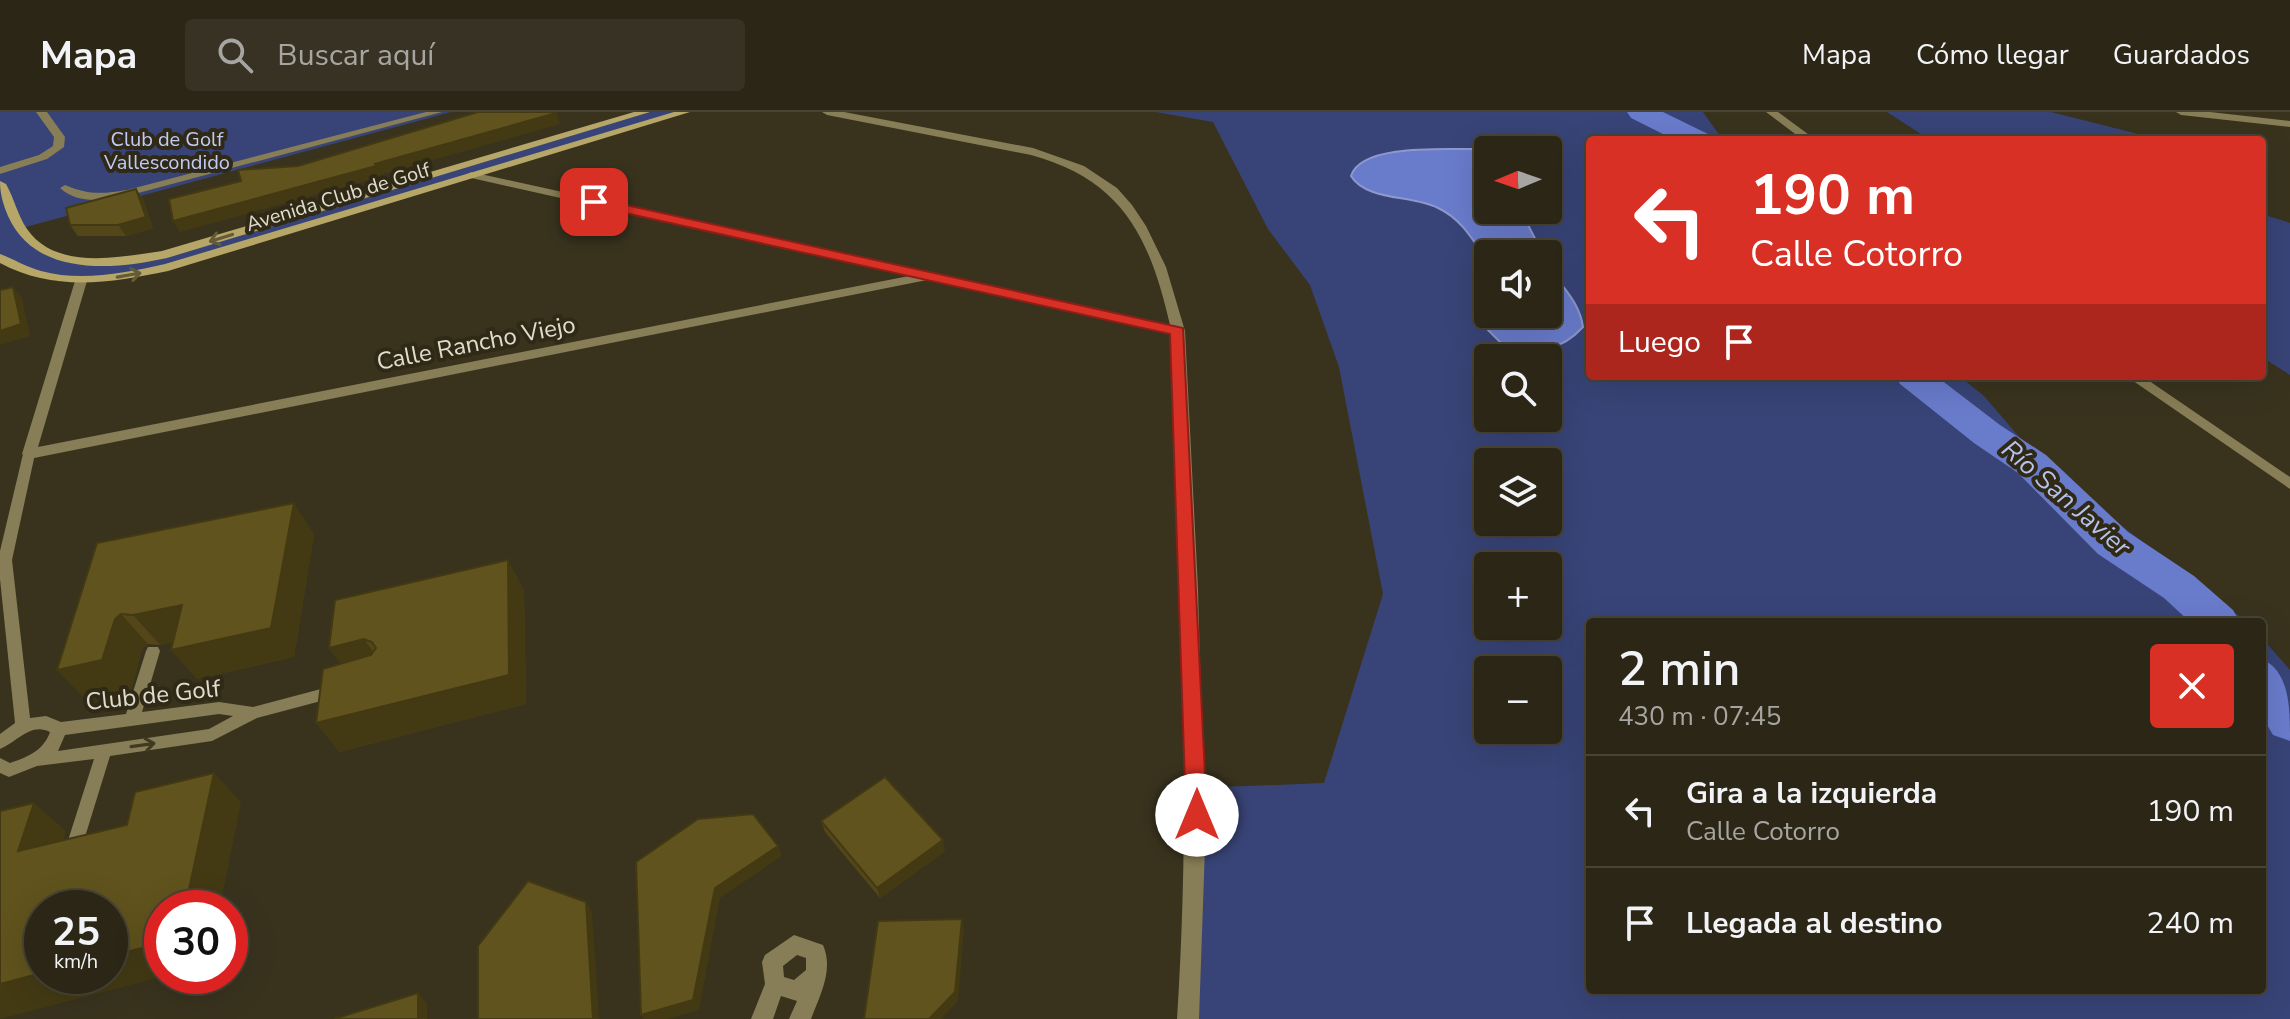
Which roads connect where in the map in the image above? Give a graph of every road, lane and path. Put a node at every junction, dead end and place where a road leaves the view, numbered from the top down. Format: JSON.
{"nodes":[{"id":1,"x":41,"y":112,"type":"edge"},
{"id":2,"x":437,"y":112,"type":"edge"},
{"id":3,"x":645,"y":112,"type":"edge"},
{"id":4,"x":685,"y":112,"type":"edge"},
{"id":5,"x":827,"y":112,"type":"edge"},
{"id":6,"x":1771,"y":112,"type":"edge"},
{"id":7,"x":2181,"y":112,"type":"edge"},
{"id":8,"x":2290,"y":124,"type":"edge"},
{"id":9,"x":1804,"y":136,"type":"edge"},
{"id":10,"x":0,"y":171,"type":"edge"},
{"id":11,"x":471,"y":175,"type":"junction"},
{"id":12,"x":1,"y":186,"type":"edge"},
{"id":13,"x":65,"y":188,"type":"dead end"},
{"id":14,"x":0,"y":258,"type":"edge"},
{"id":15,"x":165,"y":261,"type":"junction"},
{"id":16,"x":931,"y":275,"type":"junction"},
{"id":17,"x":81,"y":281,"type":"junction"},
{"id":18,"x":1178,"y":331,"type":"junction"},
{"id":19,"x":2139,"y":380,"type":"edge"},
{"id":20,"x":29,"y":454,"type":"junction"},
{"id":21,"x":2290,"y":484,"type":"edge"},
{"id":22,"x":153,"y":651,"type":"dead end"},
{"id":23,"x":357,"y":686,"type":"edge"},
{"id":24,"x":253,"y":713,"type":"junction"},
{"id":25,"x":132,"y":720,"type":"junction"},
{"id":26,"x":23,"y":726,"type":"junction"},
{"id":27,"x":59,"y":729,"type":"junction"},
{"id":28,"x":0,"y":742,"type":"edge"},
{"id":29,"x":104,"y":751,"type":"junction"},
{"id":30,"x":38,"y":760,"type":"junction"},
{"id":31,"x":0,"y":765,"type":"edge"},
{"id":32,"x":70,"y":861,"type":"edge"},
{"id":33,"x":817,"y":975,"type":"junction"},
{"id":34,"x":775,"y":984,"type":"junction"},
{"id":35,"x":762,"y":1019,"type":"edge"},
{"id":36,"x":800,"y":1019,"type":"edge"},
{"id":37,"x":1188,"y":1019,"type":"edge"}],
"edges":[{"from":1,"to":10,"type":"street"},
{"from":2,"to":13,"type":"lane"},
{"from":3,"to":15,"type":"street","name":"Avenida Club de Golf","one_way":true},
{"from":4,"to":11,"type":"street","name":"Avenida Club de Golf"},
{"from":5,"to":18,"type":"street"},
{"from":6,"to":9,"type":"street"},
{"from":7,"to":8,"type":"street"},
{"from":11,"to":15,"type":"street","name":"Avenida Club de Golf"},
{"from":11,"to":16,"type":"street"},
{"from":12,"to":15,"type":"street","name":"Avenida Club de Golf"},
{"from":14,"to":17,"type":"street","name":"Avenida Club de Golf"},
{"from":17,"to":15,"type":"street","name":"Avenida Club de Golf","one_way":true},
{"from":16,"to":18,"type":"street"},
{"from":16,"to":20,"type":"street","name":"Calle Rancho Viejo"},
{"from":17,"to":20,"type":"street"},
{"from":18,"to":37,"type":"street"},
{"from":19,"to":21,"type":"street"},
{"from":20,"to":26,"type":"lane"},
{"from":22,"to":25,"type":"lane"},
{"from":23,"to":24,"type":"lane"},
{"from":24,"to":25,"type":"lane","name":"Club de Golf"},
{"from":29,"to":24,"type":"lane","one_way":true},
{"from":25,"to":27,"type":"lane","name":"Club de Golf"},
{"from":26,"to":27,"type":"lane","name":"Club de Golf"},
{"from":26,"to":28,"type":"lane"},
{"from":27,"to":30,"type":"lane"},
{"from":29,"to":30,"type":"lane"},
{"from":29,"to":32,"type":"lane"},
{"from":30,"to":31,"type":"lane"},
{"from":33,"to":34,"type":"street"},
{"from":33,"to":34,"type":"street"},
{"from":33,"to":36,"type":"street"},
{"from":34,"to":35,"type":"street"}]}
